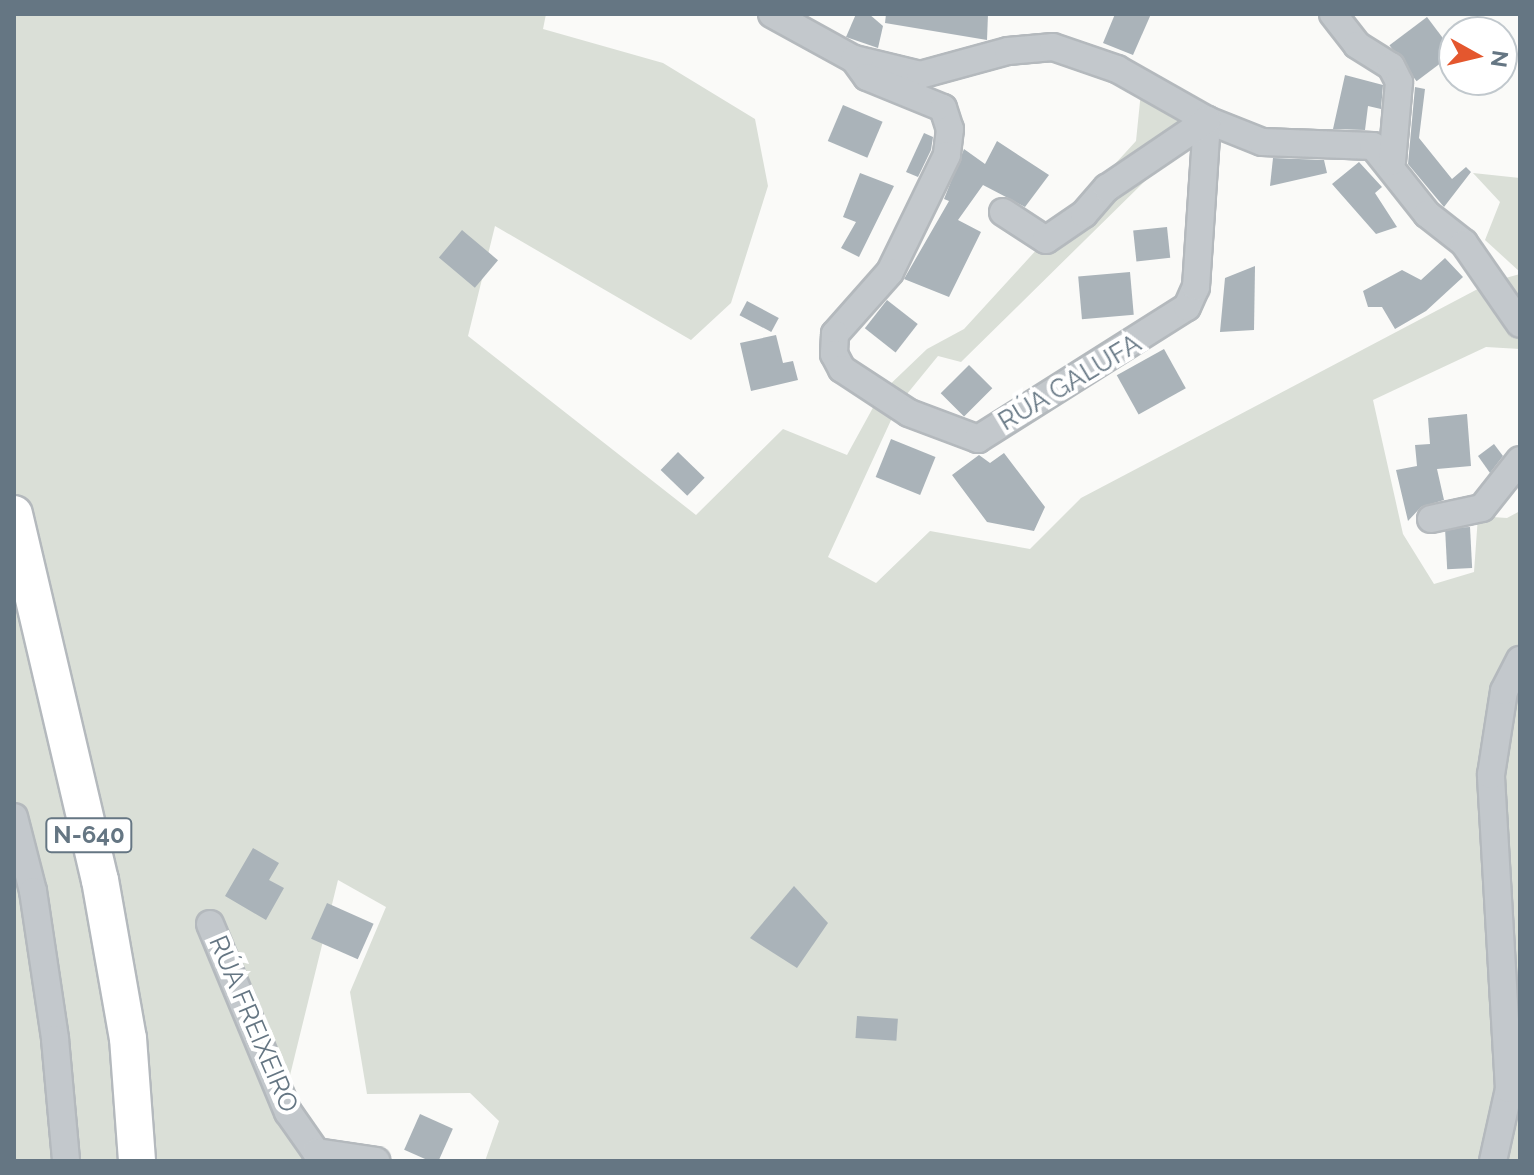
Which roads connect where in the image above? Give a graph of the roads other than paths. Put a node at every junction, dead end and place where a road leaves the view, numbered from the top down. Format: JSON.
{"nodes":[{"id":1,"x":772,"y":14,"type":"edge"},
{"id":2,"x":1333,"y":14,"type":"edge"},
{"id":3,"x":854,"y":59,"type":"junction"},
{"id":4,"x":1207,"y":120,"type":"junction"},
{"id":5,"x":1392,"y":162,"type":"junction"},
{"id":6,"x":1003,"y":212,"type":"dead end"},
{"id":7,"x":1520,"y":324,"type":"edge"},
{"id":8,"x":1520,"y":460,"type":"edge"},
{"id":9,"x":14,"y":514,"type":"edge"},
{"id":10,"x":1431,"y":519,"type":"dead end"},
{"id":11,"x":1520,"y":660,"type":"edge"},
{"id":12,"x":14,"y":817,"type":"edge"},
{"id":13,"x":210,"y":924,"type":"dead end"},
{"id":14,"x":66,"y":1161,"type":"edge"},
{"id":15,"x":137,"y":1161,"type":"edge"},
{"id":16,"x":376,"y":1161,"type":"edge"},
{"id":17,"x":1493,"y":1161,"type":"edge"}],
"edges":[{"from":1,"to":3,"type":"street","name":"RÚA GALUFA"},
{"from":2,"to":5,"type":"street"},
{"from":3,"to":4,"type":"street","name":"RÚA GALUFA"},
{"from":3,"to":4,"type":"street","name":"RÚA GALUFA"},
{"from":4,"to":5,"type":"street","name":"RÚA GALUFA"},
{"from":4,"to":6,"type":"street"},
{"from":5,"to":7,"type":"street"},
{"from":8,"to":10,"type":"street"},
{"from":9,"to":15,"type":"highway","number":"N-640"},
{"from":11,"to":17,"type":"street"},
{"from":12,"to":14,"type":"street"},
{"from":13,"to":16,"type":"street","name":"RÚA FREIXEIRO"}]}
